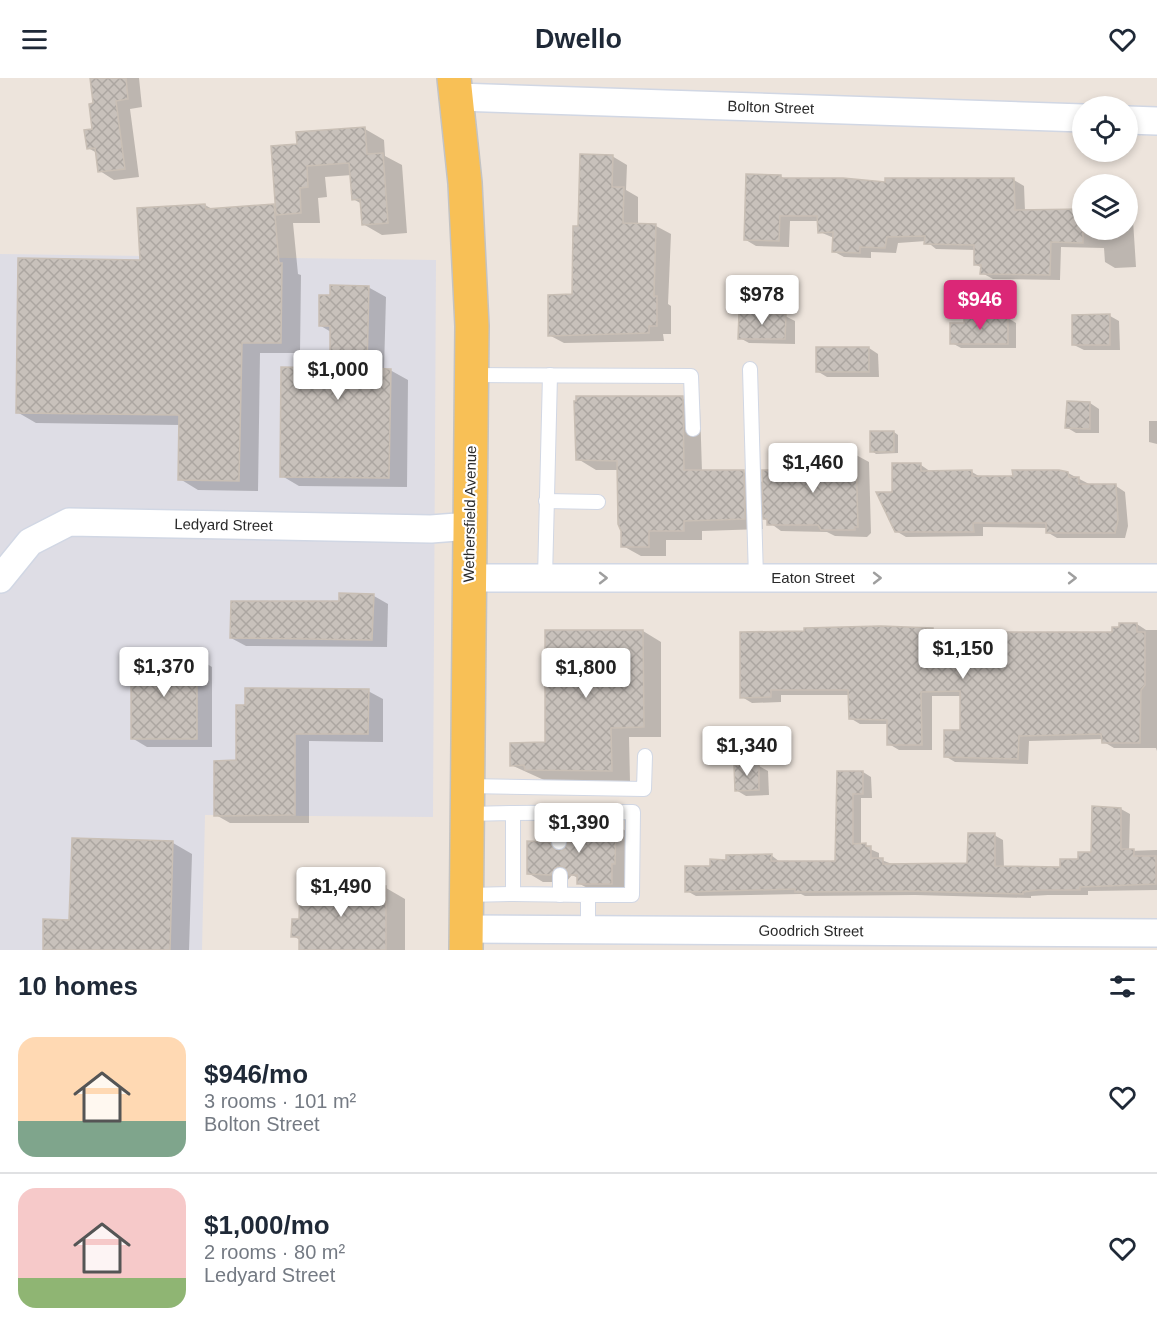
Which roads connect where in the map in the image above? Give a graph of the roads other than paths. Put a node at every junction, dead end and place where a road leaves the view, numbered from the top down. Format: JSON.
{"nodes":[{"id":1,"x":455,"y":87,"type":"edge"},
{"id":2,"x":1072,"y":117,"type":"edge"},
{"id":3,"x":1138,"y":120,"type":"edge"},
{"id":4,"x":1157,"y":121,"type":"edge"},
{"id":5,"x":750,"y":369,"type":"dead end"},
{"id":6,"x":472,"y":375,"type":"junction"},
{"id":7,"x":550,"y":375,"type":"junction"},
{"id":8,"x":693,"y":429,"type":"dead end"},
{"id":9,"x":546,"y":501,"type":"junction"},
{"id":10,"x":598,"y":502,"type":"dead end"},
{"id":11,"x":470,"y":526,"type":"junction"},
{"id":12,"x":470,"y":578,"type":"junction"},
{"id":13,"x":545,"y":578,"type":"junction"},
{"id":14,"x":1157,"y":578,"type":"edge"},
{"id":15,"x":0,"y":579,"type":"edge"},
{"id":16,"x":756,"y":579,"type":"junction"},
{"id":17,"x":645,"y":756,"type":"dead end"},
{"id":18,"x":467,"y":800,"type":"junction"},
{"id":19,"x":559,"y":812,"type":"junction"},
{"id":20,"x":513,"y":813,"type":"junction"},
{"id":21,"x":559,"y":842,"type":"dead end"},
{"id":22,"x":560,"y":875,"type":"dead end"},
{"id":23,"x":513,"y":894,"type":"junction"},
{"id":24,"x":466,"y":895,"type":"junction"},
{"id":25,"x":560,"y":895,"type":"junction"},
{"id":26,"x":588,"y":895,"type":"junction"},
{"id":27,"x":588,"y":930,"type":"junction"},
{"id":28,"x":1157,"y":933,"type":"edge"},
{"id":29,"x":466,"y":940,"type":"edge"}],
"edges":[{"from":1,"to":2,"type":"street","name":"Bolton Street"},
{"from":1,"to":6,"type":"main road","name":"Wethersfield Avenue"},
{"from":3,"to":4,"type":"street"},
{"from":5,"to":16,"type":"lane"},
{"from":6,"to":7,"type":"lane"},
{"from":6,"to":11,"type":"main road","name":"Wethersfield Avenue"},
{"from":7,"to":8,"type":"lane"},
{"from":7,"to":9,"type":"lane"},
{"from":9,"to":10,"type":"lane"},
{"from":9,"to":13,"type":"lane"},
{"from":11,"to":12,"type":"main road","name":"Wethersfield Avenue"},
{"from":11,"to":15,"type":"street","name":"Ledyard Street"},
{"from":12,"to":13,"type":"street","name":"Eaton Street"},
{"from":12,"to":18,"type":"main road","name":"Wethersfield Avenue"},
{"from":13,"to":16,"type":"street","name":"Eaton Street","one_way":true},
{"from":16,"to":14,"type":"street","name":"Eaton Street","one_way":true},
{"from":17,"to":18,"type":"lane"},
{"from":18,"to":20,"type":"lane"},
{"from":18,"to":24,"type":"main road","name":"Wethersfield Avenue"},
{"from":19,"to":20,"type":"lane"},
{"from":19,"to":21,"type":"lane"},
{"from":19,"to":26,"type":"lane"},
{"from":20,"to":23,"type":"lane"},
{"from":22,"to":25,"type":"lane"},
{"from":23,"to":24,"type":"lane"},
{"from":23,"to":25,"type":"lane"},
{"from":24,"to":29,"type":"main road","name":"Wethersfield Avenue"},
{"from":25,"to":26,"type":"lane"},
{"from":26,"to":27,"type":"lane"},
{"from":27,"to":28,"type":"street","name":"Goodrich Street"},
{"from":27,"to":29,"type":"street","name":"Goodrich Street"}]}
